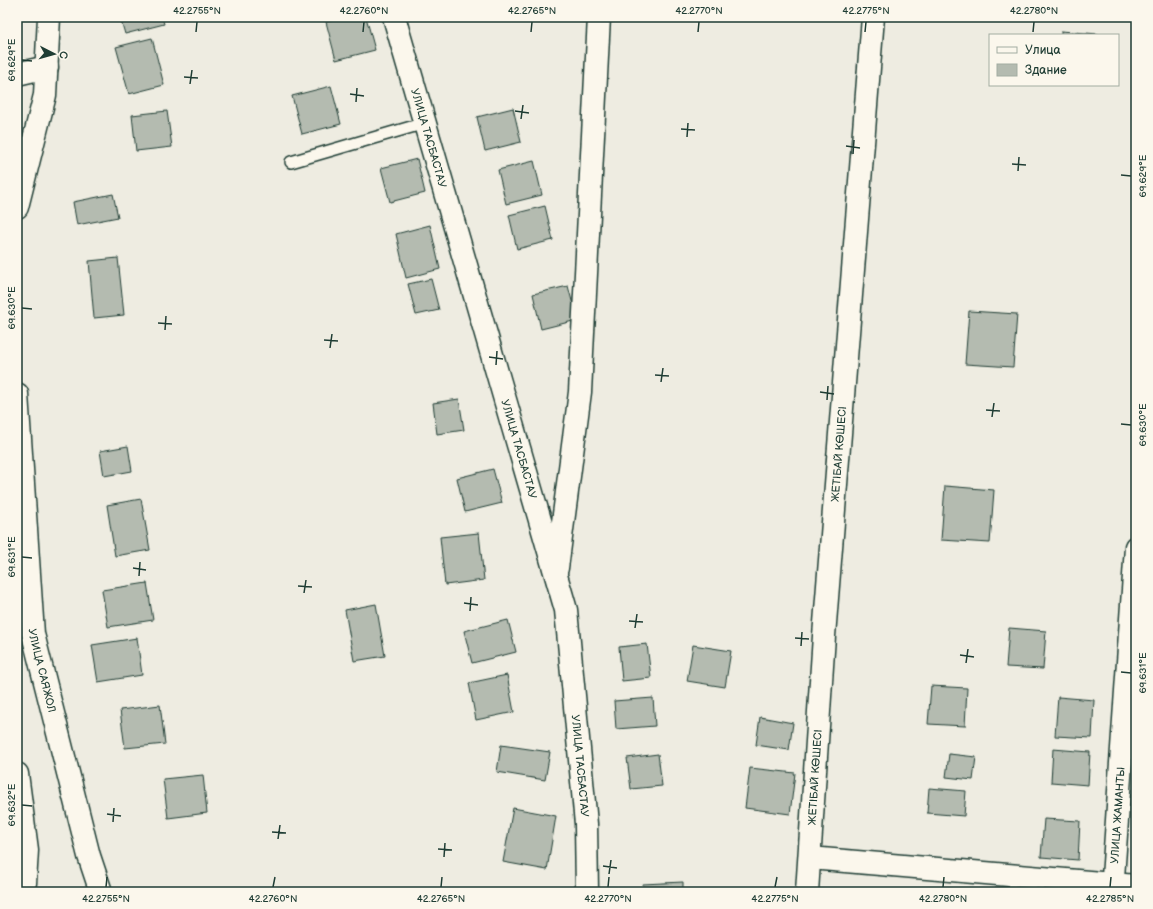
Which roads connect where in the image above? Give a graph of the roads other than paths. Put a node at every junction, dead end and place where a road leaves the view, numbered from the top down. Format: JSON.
{"nodes":[{"id":1,"x":49,"y":17,"type":"edge"},
{"id":2,"x":394,"y":17,"type":"edge"},
{"id":3,"x":599,"y":17,"type":"edge"},
{"id":4,"x":873,"y":17,"type":"edge"},
{"id":5,"x":47,"y":67,"type":"junction"},
{"id":6,"x":17,"y":74,"type":"edge"},
{"id":7,"x":425,"y":123,"type":"junction"},
{"id":8,"x":291,"y":162,"type":"dead end"},
{"id":9,"x":17,"y":206,"type":"edge"},
{"id":10,"x":17,"y":394,"type":"edge"},
{"id":11,"x":1136,"y":547,"type":"edge"},
{"id":12,"x":556,"y":577,"type":"junction"},
{"id":13,"x":17,"y":774,"type":"edge"},
{"id":14,"x":810,"y":858,"type":"junction"},
{"id":15,"x":1136,"y":886,"type":"edge"},
{"id":16,"x":1112,"y":888,"type":"edge"},
{"id":17,"x":17,"y":891,"type":"edge"},
{"id":18,"x":101,"y":892,"type":"edge"},
{"id":19,"x":587,"y":892,"type":"edge"},
{"id":20,"x":807,"y":892,"type":"edge"}],
"edges":[{"from":1,"to":5,"type":"street"},
{"from":2,"to":7,"type":"street","name":"УЛИЦА ТАСБАСТАУ"},
{"from":3,"to":12,"type":"street"},
{"from":4,"to":14,"type":"street","name":"ЖЕТІБАЙ КӨШЕСІ"},
{"from":5,"to":6,"type":"street"},
{"from":5,"to":9,"type":"street"},
{"from":7,"to":8,"type":"lane"},
{"from":7,"to":12,"type":"street","name":"УЛИЦА ТАСБАСТАУ"},
{"from":10,"to":18,"type":"street","name":"УЛИЦА САЯЖОЛ"},
{"from":11,"to":16,"type":"street","name":"УЛИЦА ЖАМАНТЫ"},
{"from":12,"to":19,"type":"street","name":"УЛИЦА ТАСБАСТАУ"},
{"from":13,"to":17,"type":"street"},
{"from":14,"to":16,"type":"street"},
{"from":14,"to":20,"type":"street","name":"ЖЕТІБАЙ КӨШЕСІ"},
{"from":15,"to":16,"type":"street"}]}
